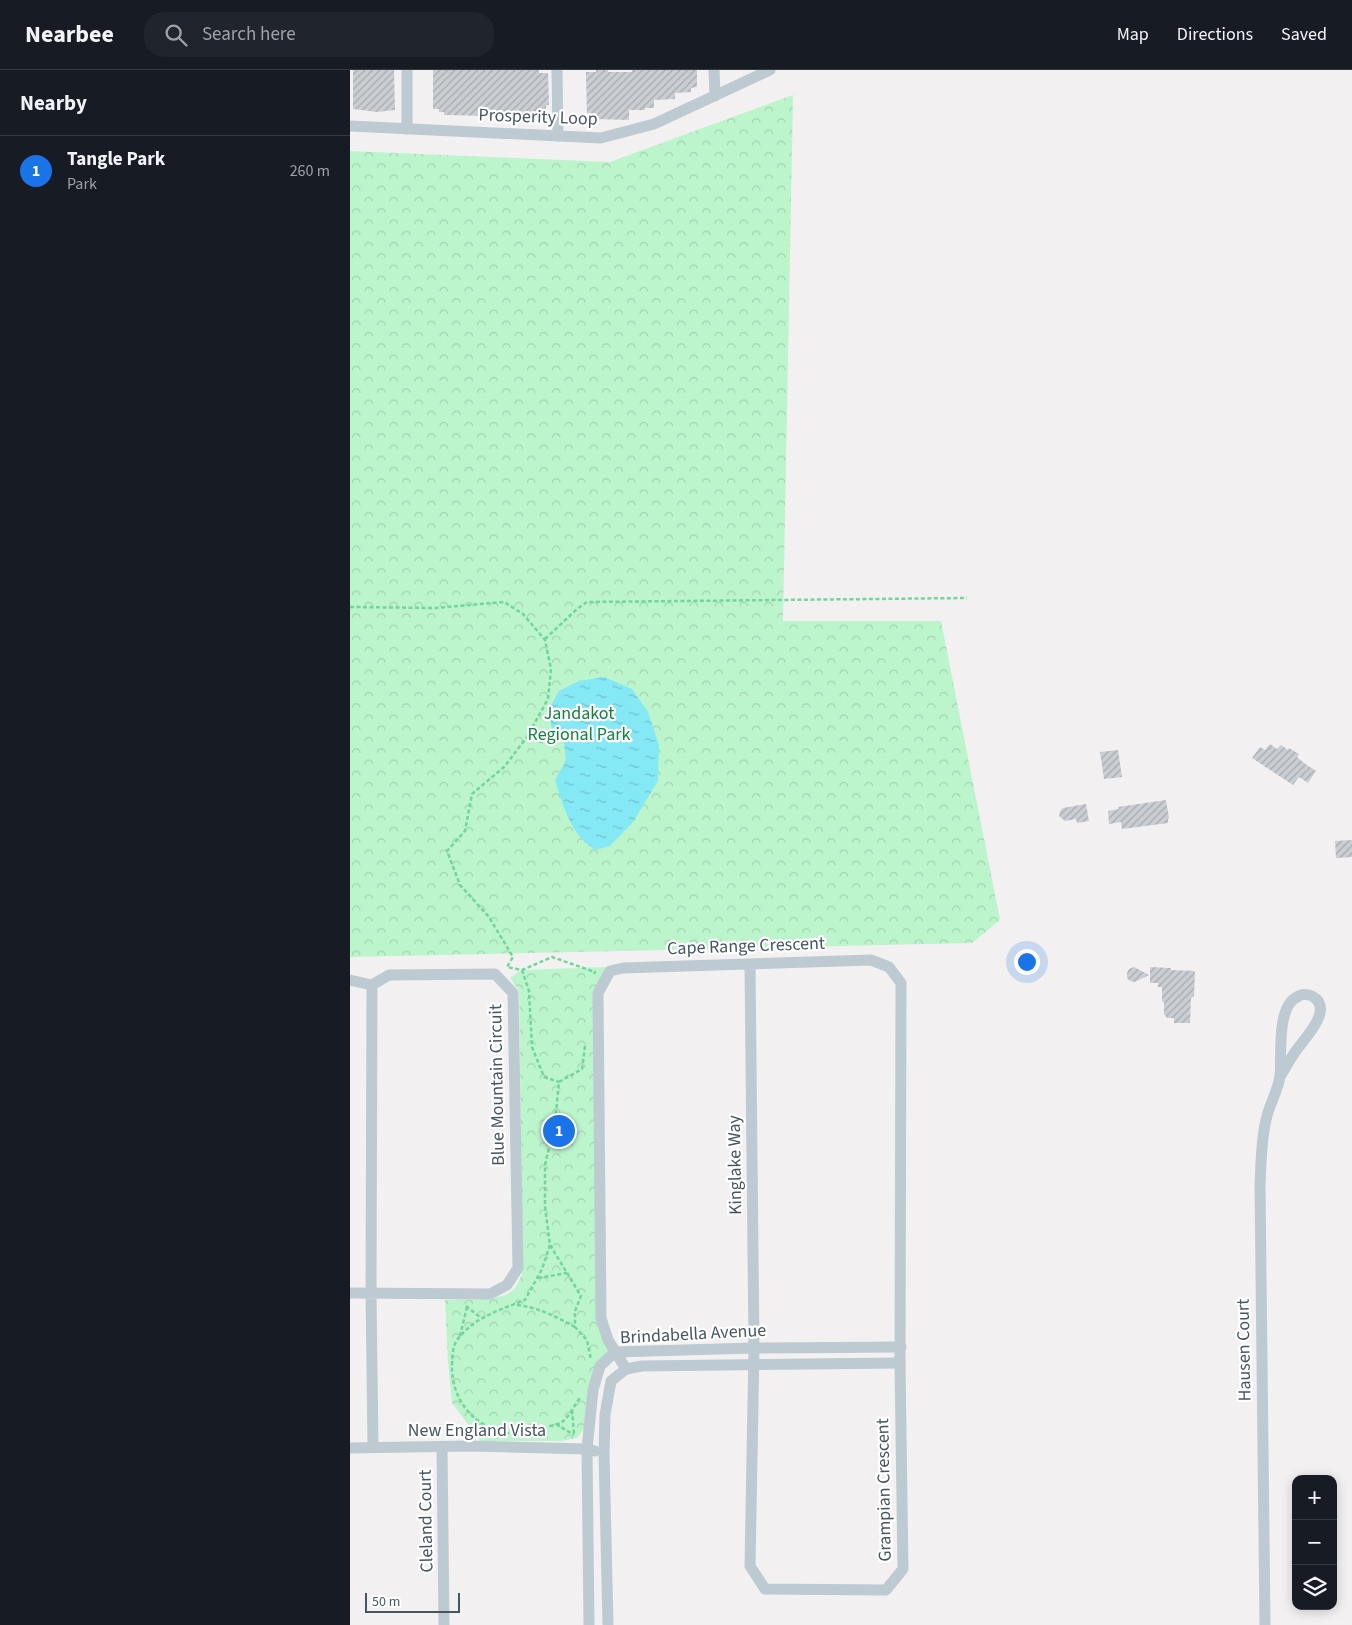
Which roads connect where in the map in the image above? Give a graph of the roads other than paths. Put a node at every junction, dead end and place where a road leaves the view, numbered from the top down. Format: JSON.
{"nodes":[{"id":1,"x":407,"y":70,"type":"edge"},
{"id":2,"x":557,"y":70,"type":"edge"},
{"id":3,"x":714,"y":70,"type":"edge"},
{"id":4,"x":770,"y":70,"type":"edge"},
{"id":5,"x":715,"y":96,"type":"junction"},
{"id":6,"x":350,"y":126,"type":"edge"},
{"id":7,"x":407,"y":129,"type":"junction"},
{"id":8,"x":558,"y":136,"type":"junction"},
{"id":9,"x":750,"y":964,"type":"junction"},
{"id":10,"x":350,"y":980,"type":"edge"},
{"id":11,"x":372,"y":985,"type":"junction"},
{"id":12,"x":1280,"y":1077,"type":"junction"},
{"id":13,"x":350,"y":1293,"type":"edge"},
{"id":14,"x":371,"y":1293,"type":"junction"},
{"id":15,"x":901,"y":1347,"type":"junction"},
{"id":16,"x":754,"y":1348,"type":"junction"},
{"id":17,"x":615,"y":1352,"type":"junction"},
{"id":18,"x":900,"y":1363,"type":"junction"},
{"id":19,"x":753,"y":1365,"type":"junction"},
{"id":20,"x":626,"y":1369,"type":"junction"},
{"id":21,"x":442,"y":1447,"type":"junction"},
{"id":22,"x":350,"y":1448,"type":"edge"},
{"id":23,"x":373,"y":1448,"type":"junction"},
{"id":24,"x":587,"y":1449,"type":"junction"},
{"id":25,"x":604,"y":1453,"type":"junction"},
{"id":26,"x":444,"y":1625,"type":"edge"},
{"id":27,"x":589,"y":1625,"type":"edge"},
{"id":28,"x":608,"y":1625,"type":"edge"},
{"id":29,"x":1264,"y":1625,"type":"edge"}],
"edges":[{"from":1,"to":7,"type":"street"},
{"from":2,"to":8,"type":"street"},
{"from":3,"to":5,"type":"street"},
{"from":4,"to":5,"type":"street","name":"Prosperity Loop"},
{"from":5,"to":8,"type":"street","name":"Prosperity Loop"},
{"from":6,"to":7,"type":"street","name":"Prosperity Loop"},
{"from":7,"to":8,"type":"street","name":"Prosperity Loop"},
{"from":9,"to":15,"type":"street","name":"Cape Range Crescent"},
{"from":9,"to":16,"type":"street","name":"Kinglake Way"},
{"from":9,"to":17,"type":"street","name":"Cape Range Crescent"},
{"from":10,"to":11,"type":"street"},
{"from":11,"to":14,"type":"street"},
{"from":11,"to":14,"type":"street","name":"Blue Mountain Circuit"},
{"from":12,"to":12,"type":"street","name":"Hausen Court"},
{"from":12,"to":29,"type":"street","name":"Hausen Court"},
{"from":13,"to":14,"type":"street","name":"Blue Mountain Circuit"},
{"from":14,"to":23,"type":"street"},
{"from":15,"to":16,"type":"street","name":"Brindabella Avenue"},
{"from":15,"to":18,"type":"street","name":"Cape Range Crescent"},
{"from":16,"to":17,"type":"street","name":"Brindabella Avenue"},
{"from":16,"to":19,"type":"street","name":"Kinglake Way"},
{"from":17,"to":20,"type":"street","name":"Cape Range Crescent"},
{"from":17,"to":24,"type":"street","name":"Brindabella Avenue"},
{"from":18,"to":19,"type":"street","name":"Brindabella Avenue"},
{"from":18,"to":19,"type":"street","name":"Grampian Crescent"},
{"from":19,"to":20,"type":"street","name":"Brindabella Avenue"},
{"from":20,"to":25,"type":"street","name":"Brindabella Avenue"},
{"from":21,"to":23,"type":"street","name":"New England Vista"},
{"from":21,"to":24,"type":"street","name":"New England Vista"},
{"from":21,"to":26,"type":"street","name":"Cleland Court"},
{"from":22,"to":23,"type":"street","name":"New England Vista"},
{"from":24,"to":25,"type":"street","name":"New England Vista"},
{"from":24,"to":27,"type":"street","name":"Brindabella Avenue"},
{"from":25,"to":28,"type":"street","name":"Brindabella Avenue"}]}
